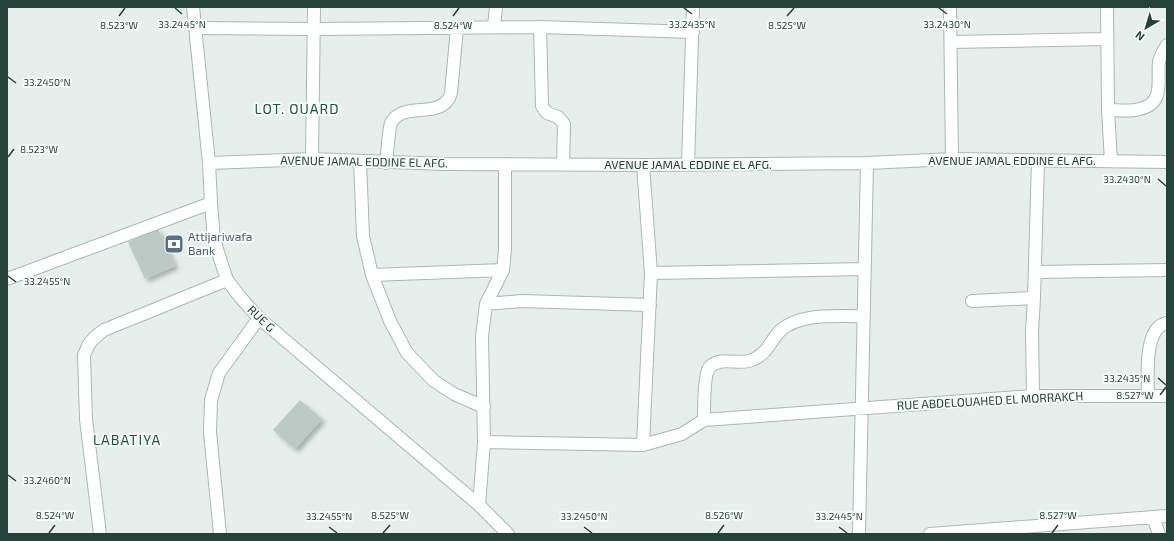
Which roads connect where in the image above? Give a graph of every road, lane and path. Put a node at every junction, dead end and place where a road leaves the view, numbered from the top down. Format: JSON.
{"nodes":[{"id":1,"x":193,"y":7,"type":"edge"},
{"id":2,"x":314,"y":7,"type":"edge"},
{"id":3,"x":496,"y":7,"type":"edge"},
{"id":4,"x":694,"y":7,"type":"edge"},
{"id":5,"x":950,"y":7,"type":"edge"},
{"id":6,"x":1107,"y":7,"type":"edge"},
{"id":7,"x":494,"y":27,"type":"junction"},
{"id":8,"x":540,"y":27,"type":"junction"},
{"id":9,"x":195,"y":28,"type":"junction"},
{"id":10,"x":457,"y":28,"type":"junction"},
{"id":11,"x":314,"y":29,"type":"junction"},
{"id":12,"x":693,"y":32,"type":"junction"},
{"id":13,"x":1107,"y":39,"type":"junction"},
{"id":14,"x":951,"y":42,"type":"junction"},
{"id":15,"x":1167,"y":45,"type":"edge"},
{"id":16,"x":1108,"y":110,"type":"junction"},
{"id":17,"x":312,"y":159,"type":"junction"},
{"id":18,"x":952,"y":159,"type":"junction"},
{"id":19,"x":360,"y":161,"type":"junction"},
{"id":20,"x":1038,"y":161,"type":"junction"},
{"id":21,"x":1111,"y":161,"type":"junction"},
{"id":22,"x":1167,"y":162,"type":"edge"},
{"id":23,"x":209,"y":163,"type":"junction"},
{"id":24,"x":386,"y":163,"type":"junction"},
{"id":25,"x":505,"y":164,"type":"junction"},
{"id":26,"x":867,"y":164,"type":"junction"},
{"id":27,"x":563,"y":165,"type":"junction"},
{"id":28,"x":644,"y":165,"type":"junction"},
{"id":29,"x":688,"y":165,"type":"junction"},
{"id":30,"x":211,"y":203,"type":"junction"},
{"id":31,"x":865,"y":269,"type":"junction"},
{"id":32,"x":503,"y":270,"type":"junction"},
{"id":33,"x":1167,"y":270,"type":"edge"},
{"id":34,"x":1035,"y":272,"type":"junction"},
{"id":35,"x":651,"y":273,"type":"junction"},
{"id":36,"x":372,"y":275,"type":"junction"},
{"id":37,"x":7,"y":279,"type":"edge"},
{"id":38,"x":227,"y":280,"type":"junction"},
{"id":39,"x":1034,"y":298,"type":"junction"},
{"id":40,"x":972,"y":301,"type":"dead end"},
{"id":41,"x":486,"y":304,"type":"junction"},
{"id":42,"x":650,"y":306,"type":"junction"},
{"id":43,"x":864,"y":316,"type":"junction"},
{"id":44,"x":259,"y":318,"type":"junction"},
{"id":45,"x":1167,"y":323,"type":"edge"},
{"id":46,"x":1033,"y":396,"type":"junction"},
{"id":47,"x":1148,"y":396,"type":"junction"},
{"id":48,"x":1167,"y":396,"type":"edge"},
{"id":49,"x":484,"y":406,"type":"junction"},
{"id":50,"x":861,"y":408,"type":"junction"},
{"id":51,"x":704,"y":420,"type":"junction"},
{"id":52,"x":484,"y":442,"type":"junction"},
{"id":53,"x":643,"y":445,"type":"junction"},
{"id":54,"x":478,"y":505,"type":"junction"},
{"id":55,"x":1167,"y":516,"type":"edge"},
{"id":56,"x":1153,"y":517,"type":"junction"},
{"id":57,"x":100,"y":534,"type":"edge"},
{"id":58,"x":220,"y":534,"type":"edge"},
{"id":59,"x":508,"y":534,"type":"edge"},
{"id":60,"x":859,"y":534,"type":"edge"},
{"id":61,"x":930,"y":534,"type":"edge"},
{"id":62,"x":1159,"y":534,"type":"edge"}],
"edges":[{"from":1,"to":9,"type":"street","name":"RUE G"},
{"from":2,"to":11,"type":"street"},
{"from":3,"to":7,"type":"street"},
{"from":4,"to":12,"type":"street"},
{"from":5,"to":14,"type":"street"},
{"from":6,"to":13,"type":"street"},
{"from":7,"to":8,"type":"street"},
{"from":7,"to":10,"type":"street"},
{"from":8,"to":12,"type":"street"},
{"from":8,"to":27,"type":"street"},
{"from":9,"to":11,"type":"street"},
{"from":9,"to":23,"type":"street","name":"RUE G"},
{"from":10,"to":11,"type":"street"},
{"from":10,"to":24,"type":"street"},
{"from":11,"to":17,"type":"street"},
{"from":12,"to":29,"type":"street"},
{"from":13,"to":14,"type":"street"},
{"from":13,"to":16,"type":"street"},
{"from":14,"to":18,"type":"street"},
{"from":15,"to":16,"type":"street"},
{"from":16,"to":21,"type":"street"},
{"from":17,"to":19,"type":"street","name":"AVENUE JAMAL EDDINE EL AFG."},
{"from":17,"to":23,"type":"street","name":"AVENUE JAMAL EDDINE EL AFG."},
{"from":18,"to":20,"type":"street","name":"AVENUE JAMAL EDDINE EL AFG."},
{"from":18,"to":26,"type":"street","name":"AVENUE JAMAL EDDINE EL AFG."},
{"from":19,"to":24,"type":"street","name":"AVENUE JAMAL EDDINE EL AFG."},
{"from":19,"to":36,"type":"street"},
{"from":20,"to":21,"type":"street","name":"AVENUE JAMAL EDDINE EL AFG."},
{"from":20,"to":34,"type":"street"},
{"from":21,"to":22,"type":"street","name":"AVENUE JAMAL EDDINE EL AFG."},
{"from":23,"to":30,"type":"street","name":"RUE G"},
{"from":24,"to":25,"type":"street","name":"AVENUE JAMAL EDDINE EL AFG."},
{"from":25,"to":27,"type":"street","name":"AVENUE JAMAL EDDINE EL AFG."},
{"from":25,"to":32,"type":"street"},
{"from":26,"to":29,"type":"street","name":"AVENUE JAMAL EDDINE EL AFG."},
{"from":26,"to":31,"type":"street"},
{"from":27,"to":28,"type":"street","name":"AVENUE JAMAL EDDINE EL AFG."},
{"from":28,"to":29,"type":"street","name":"AVENUE JAMAL EDDINE EL AFG."},
{"from":28,"to":35,"type":"street"},
{"from":30,"to":37,"type":"street"},
{"from":30,"to":38,"type":"street","name":"RUE G"},
{"from":31,"to":35,"type":"street"},
{"from":31,"to":43,"type":"street"},
{"from":32,"to":36,"type":"street"},
{"from":32,"to":41,"type":"street"},
{"from":33,"to":34,"type":"street"},
{"from":34,"to":39,"type":"street"},
{"from":35,"to":42,"type":"street"},
{"from":36,"to":49,"type":"street"},
{"from":38,"to":44,"type":"street","name":"RUE G"},
{"from":38,"to":57,"type":"street"},
{"from":39,"to":40,"type":"street"},
{"from":39,"to":46,"type":"street"},
{"from":41,"to":42,"type":"street"},
{"from":41,"to":49,"type":"street"},
{"from":42,"to":53,"type":"street"},
{"from":43,"to":50,"type":"street"},
{"from":43,"to":51,"type":"street"},
{"from":44,"to":54,"type":"street","name":"RUE G"},
{"from":44,"to":58,"type":"street"},
{"from":45,"to":47,"type":"street"},
{"from":46,"to":47,"type":"street","name":"RUE ABDELOUAHED EL MORRAKCH"},
{"from":46,"to":50,"type":"street","name":"RUE ABDELOUAHED EL MORRAKCH"},
{"from":47,"to":48,"type":"street","name":"RUE ABDELOUAHED EL MORRAKCH"},
{"from":49,"to":52,"type":"street"},
{"from":50,"to":51,"type":"street","name":"RUE ABDELOUAHED EL MORRAKCH"},
{"from":50,"to":60,"type":"street"},
{"from":51,"to":53,"type":"street"},
{"from":52,"to":53,"type":"street"},
{"from":52,"to":54,"type":"street"},
{"from":54,"to":59,"type":"street","name":"RUE G"},
{"from":55,"to":56,"type":"street"},
{"from":56,"to":61,"type":"street"},
{"from":56,"to":62,"type":"street"}]}
